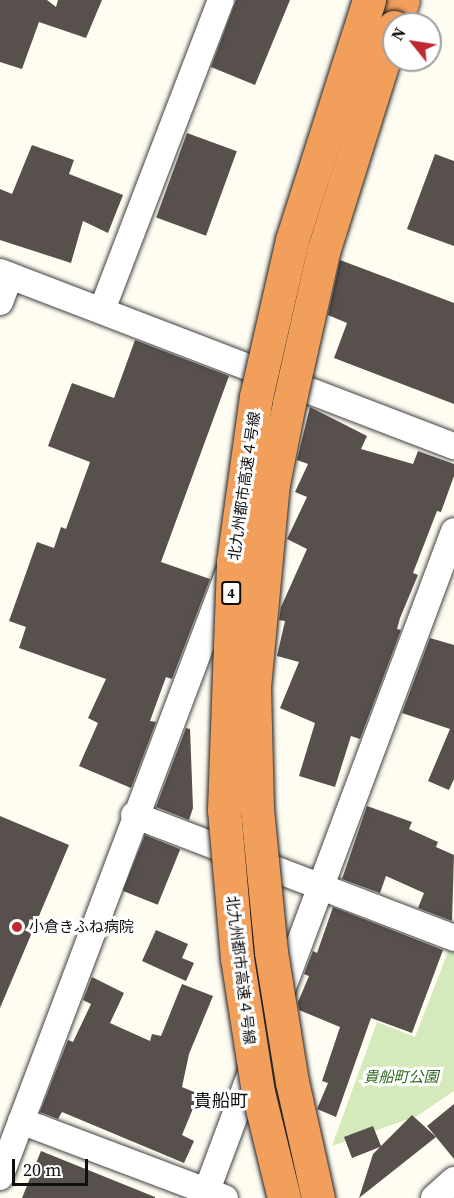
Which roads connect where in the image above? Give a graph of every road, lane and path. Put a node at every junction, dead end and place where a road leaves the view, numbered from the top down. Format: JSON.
{"nodes":[{"id":1,"x":221,"y":0,"type":"edge"},
{"id":2,"x":369,"y":0,"type":"edge"},
{"id":3,"x":382,"y":64,"type":"edge"},
{"id":4,"x":5,"y":274,"type":"edge"},
{"id":5,"x":0,"y":302,"type":"edge"},
{"id":6,"x":102,"y":310,"type":"junction"},
{"id":7,"x":301,"y":387,"type":"junction"},
{"id":8,"x":454,"y":446,"type":"edge"},
{"id":9,"x":454,"y":531,"type":"edge"},
{"id":10,"x":134,"y":815,"type":"junction"},
{"id":11,"x":320,"y":886,"type":"junction"},
{"id":12,"x":454,"y":938,"type":"edge"},
{"id":13,"x":21,"y":1121,"type":"junction"},
{"id":14,"x":0,"y":1177,"type":"edge"},
{"id":15,"x":454,"y":1180,"type":"edge"},
{"id":16,"x":212,"y":1196,"type":"edge"},
{"id":17,"x":284,"y":1198,"type":"edge"},
{"id":18,"x":318,"y":1198,"type":"edge"},
{"id":19,"x":434,"y":1198,"type":"edge"}],
"edges":[{"from":1,"to":6,"type":"street"},
{"from":2,"to":17,"type":"highway","name":"北九州都市高速４号線","number":"4","bridge":true},
{"from":3,"to":18,"type":"highway","name":"北九州都市高速４号線","number":"4","bridge":true},
{"from":4,"to":5,"type":"street"},
{"from":4,"to":6,"type":"street"},
{"from":6,"to":7,"type":"street"},
{"from":7,"to":8,"type":"street"},
{"from":7,"to":10,"type":"street"},
{"from":9,"to":11,"type":"street"},
{"from":10,"to":11,"type":"street"},
{"from":10,"to":13,"type":"street"},
{"from":11,"to":12,"type":"street"},
{"from":11,"to":16,"type":"street"},
{"from":13,"to":14,"type":"street"},
{"from":13,"to":16,"type":"street"},
{"from":15,"to":19,"type":"street"}]}
